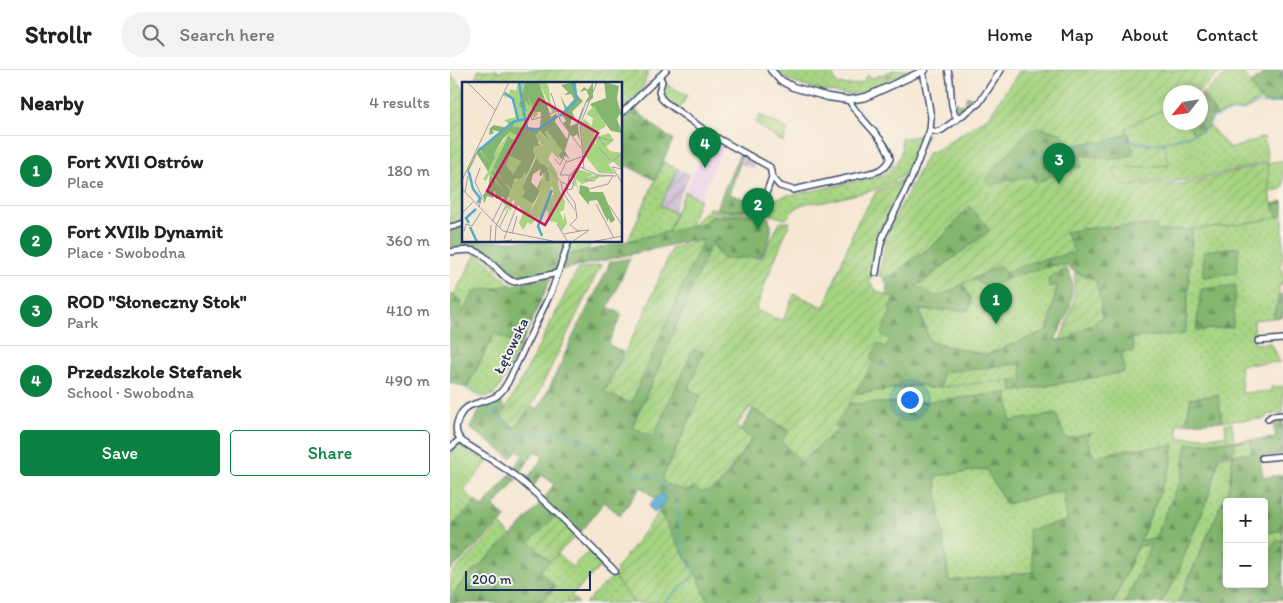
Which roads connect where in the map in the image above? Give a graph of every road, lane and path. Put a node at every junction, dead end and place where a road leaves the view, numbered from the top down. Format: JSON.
{"nodes":[{"id":1,"x":666,"y":70,"type":"edge"},
{"id":2,"x":771,"y":70,"type":"edge"},
{"id":3,"x":924,"y":70,"type":"edge"},
{"id":4,"x":948,"y":70,"type":"edge"},
{"id":5,"x":1001,"y":70,"type":"edge"},
{"id":6,"x":659,"y":78,"type":"junction"},
{"id":7,"x":849,"y":100,"type":"junction"},
{"id":8,"x":622,"y":114,"type":"edge"},
{"id":9,"x":957,"y":119,"type":"junction"},
{"id":10,"x":930,"y":130,"type":"junction"},
{"id":11,"x":772,"y":177,"type":"junction"},
{"id":12,"x":760,"y":210,"type":"dead end"},
{"id":13,"x":569,"y":242,"type":"edge"},
{"id":14,"x":450,"y":252,"type":"edge"},
{"id":15,"x":558,"y":273,"type":"junction"},
{"id":16,"x":876,"y":274,"type":"dead end"},
{"id":17,"x":1283,"y":339,"type":"edge"},
{"id":18,"x":1258,"y":341,"type":"dead end"},
{"id":19,"x":1283,"y":415,"type":"edge"},
{"id":20,"x":1268,"y":419,"type":"dead end"},
{"id":21,"x":460,"y":439,"type":"junction"},
{"id":22,"x":450,"y":448,"type":"edge"},
{"id":23,"x":1283,"y":456,"type":"edge"},
{"id":24,"x":1262,"y":458,"type":"dead end"},
{"id":25,"x":615,"y":571,"type":"dead end"}],
"edges":[{"from":1,"to":6,"type":"street"},
{"from":2,"to":7,"type":"street"},
{"from":3,"to":7,"type":"street"},
{"from":3,"to":10,"type":"street"},
{"from":4,"to":9,"type":"street"},
{"from":5,"to":9,"type":"street"},
{"from":6,"to":8,"type":"street"},
{"from":6,"to":11,"type":"street"},
{"from":7,"to":11,"type":"street"},
{"from":9,"to":10,"type":"street"},
{"from":10,"to":16,"type":"street"},
{"from":11,"to":12,"type":"street"},
{"from":13,"to":15,"type":"street","name":"Łętowska"},
{"from":14,"to":15,"type":"street"},
{"from":15,"to":21,"type":"street","name":"Łętowska"},
{"from":17,"to":18,"type":"street"},
{"from":19,"to":20,"type":"street"},
{"from":21,"to":22,"type":"street"},
{"from":21,"to":25,"type":"street"},
{"from":23,"to":24,"type":"street"}]}
